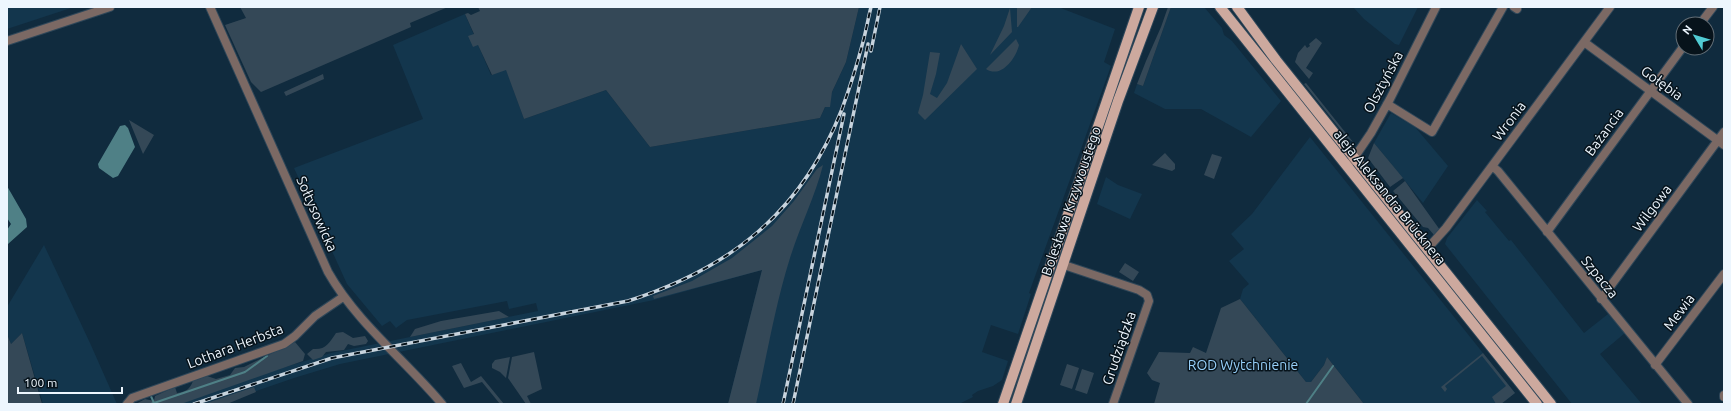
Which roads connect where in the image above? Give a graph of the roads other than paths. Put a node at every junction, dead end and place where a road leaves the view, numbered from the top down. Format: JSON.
{"nodes":[{"id":1,"x":110,"y":7,"type":"edge"},
{"id":2,"x":210,"y":7,"type":"edge"},
{"id":3,"x":1139,"y":7,"type":"edge"},
{"id":4,"x":1154,"y":7,"type":"edge"},
{"id":5,"x":1220,"y":7,"type":"edge"},
{"id":6,"x":1436,"y":7,"type":"edge"},
{"id":7,"x":1503,"y":7,"type":"edge"},
{"id":8,"x":1610,"y":7,"type":"edge"},
{"id":9,"x":1712,"y":7,"type":"edge"},
{"id":10,"x":1240,"y":9,"type":"edge"},
{"id":11,"x":1706,"y":16,"type":"edge"},
{"id":12,"x":7,"y":41,"type":"edge"},
{"id":13,"x":1584,"y":42,"type":"junction"},
{"id":14,"x":1676,"y":56,"type":"edge"},
{"id":15,"x":1651,"y":91,"type":"junction"},
{"id":16,"x":1387,"y":104,"type":"junction"},
{"id":17,"x":1724,"y":132,"type":"edge"},
{"id":18,"x":1721,"y":143,"type":"edge"},
{"id":19,"x":1355,"y":158,"type":"junction"},
{"id":20,"x":1346,"y":166,"type":"junction"},
{"id":21,"x":1492,"y":166,"type":"junction"},
{"id":22,"x":1547,"y":232,"type":"junction"},
{"id":23,"x":1427,"y":249,"type":"junction"},
{"id":24,"x":1064,"y":265,"type":"junction"},
{"id":25,"x":1724,"y":274,"type":"edge"},
{"id":26,"x":343,"y":297,"type":"junction"},
{"id":27,"x":1601,"y":299,"type":"junction"},
{"id":28,"x":1655,"y":366,"type":"junction"},
{"id":29,"x":127,"y":404,"type":"edge"},
{"id":30,"x":442,"y":404,"type":"edge"},
{"id":31,"x":1003,"y":404,"type":"edge"},
{"id":32,"x":1016,"y":404,"type":"edge"},
{"id":33,"x":1113,"y":404,"type":"edge"},
{"id":34,"x":1537,"y":404,"type":"edge"},
{"id":35,"x":1551,"y":404,"type":"edge"},
{"id":36,"x":1688,"y":404,"type":"edge"}],
"edges":[{"from":1,"to":12,"type":"street"},
{"from":2,"to":26,"type":"street","name":"Sołtysowicka"},
{"from":3,"to":31,"type":"main road","name":"Bolesława Krzywoustego"},
{"from":4,"to":24,"type":"main road","name":"Bolesława Krzywoustego"},
{"from":5,"to":20,"type":"main road","name":"aleja Aleksandra Brücknera"},
{"from":6,"to":16,"type":"street","name":"Olsztyńska"},
{"from":7,"to":16,"type":"street"},
{"from":8,"to":13,"type":"street","name":"Wronia"},
{"from":9,"to":11,"type":"street"},
{"from":10,"to":19,"type":"main road","name":"aleja Aleksandra Brücknera"},
{"from":13,"to":15,"type":"street","name":"Gołębia"},
{"from":13,"to":21,"type":"street","name":"Wronia"},
{"from":14,"to":15,"type":"street","name":"Bażancia"},
{"from":15,"to":18,"type":"street","name":"Gołębia"},
{"from":15,"to":22,"type":"street","name":"Bażancia"},
{"from":16,"to":19,"type":"street","name":"Olsztyńska"},
{"from":17,"to":18,"type":"street","name":"Wilgowa"},
{"from":18,"to":27,"type":"street","name":"Wilgowa"},
{"from":19,"to":20,"type":"street","name":"Olsztyńska"},
{"from":19,"to":23,"type":"main road","name":"aleja Aleksandra Brücknera"},
{"from":20,"to":34,"type":"main road","name":"aleja Aleksandra Brücknera"},
{"from":21,"to":22,"type":"street","name":"Szpacza"},
{"from":21,"to":23,"type":"street","name":"Wronia"},
{"from":22,"to":27,"type":"street","name":"Szpacza"},
{"from":23,"to":35,"type":"main road","name":"aleja Aleksandra Brücknera"},
{"from":24,"to":32,"type":"main road","name":"Bolesława Krzywoustego"},
{"from":24,"to":33,"type":"street","name":"Grudziądzka"},
{"from":25,"to":28,"type":"street","name":"Mewia"},
{"from":26,"to":29,"type":"street","name":"Lothara Herbsta"},
{"from":26,"to":30,"type":"street","name":"Sołtysowicka"},
{"from":27,"to":28,"type":"street","name":"Szpacza"},
{"from":28,"to":36,"type":"street","name":"Szpacza"}]}
